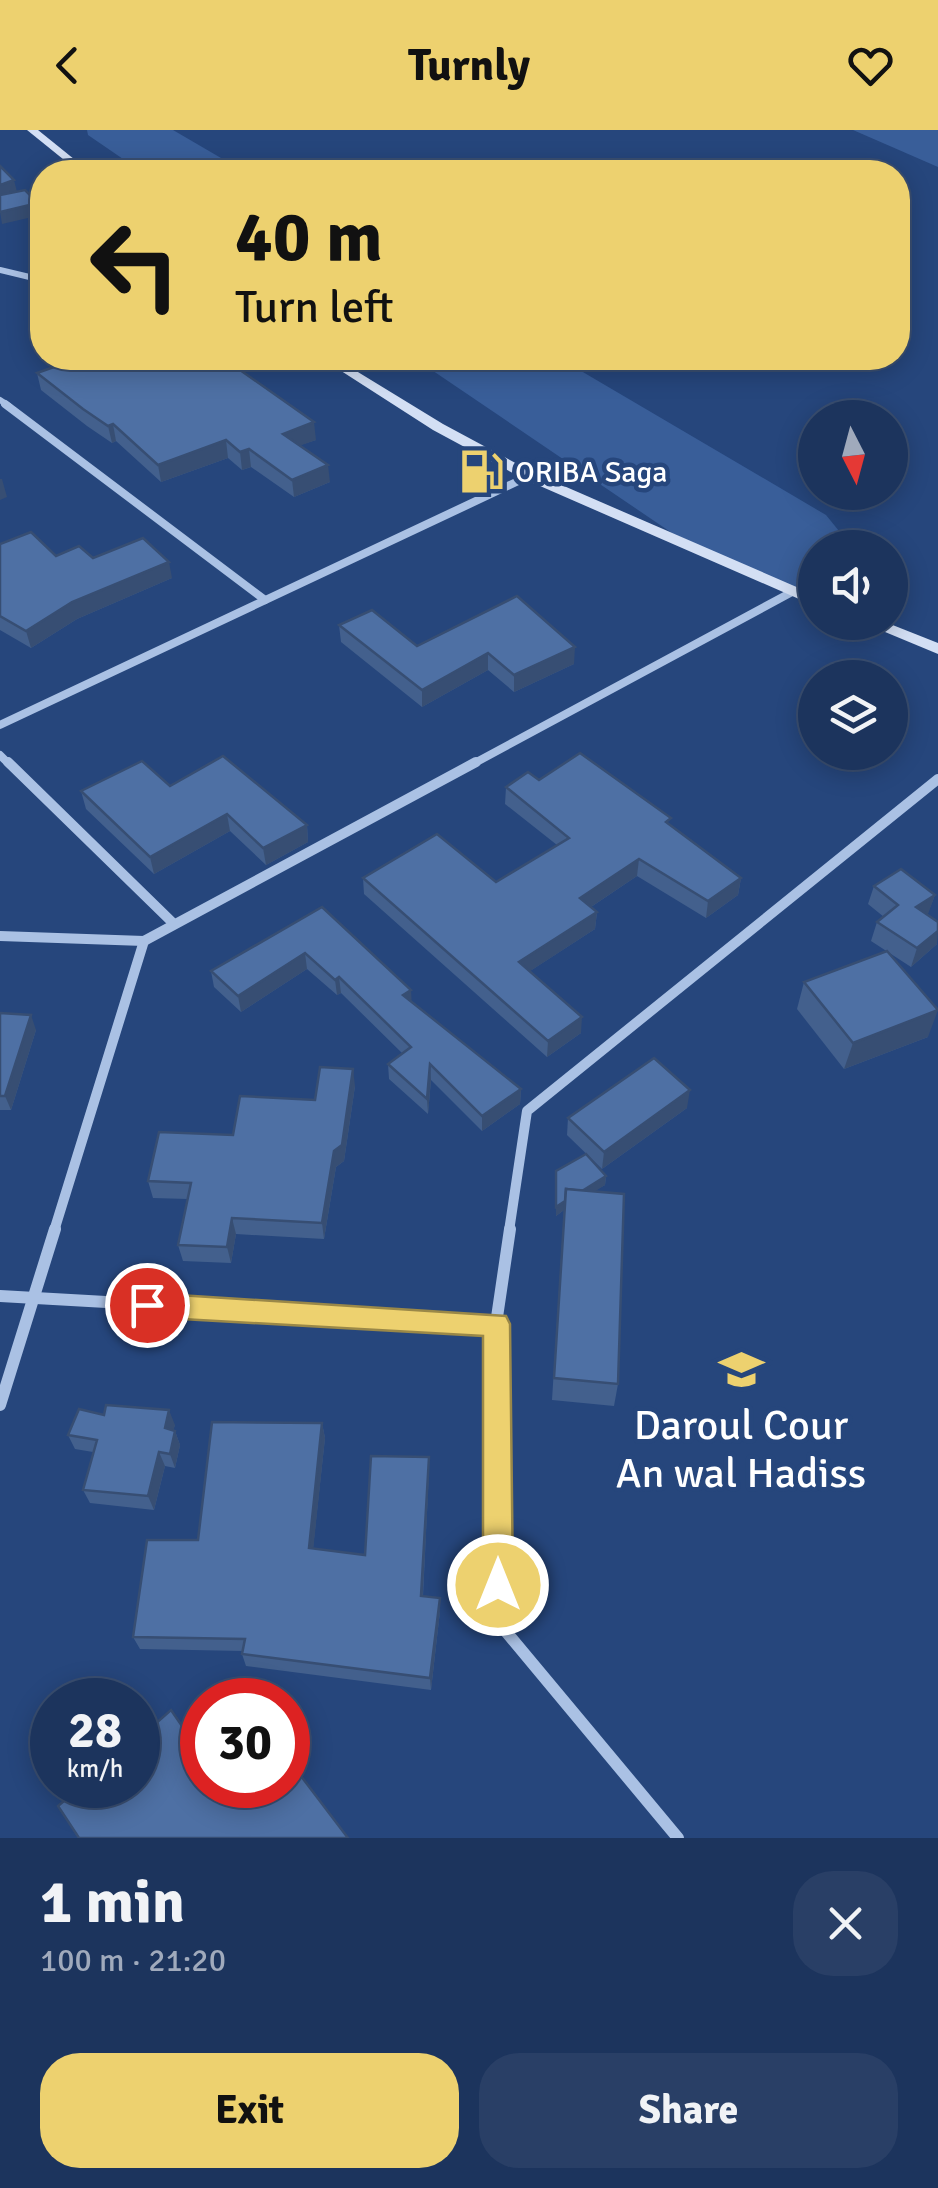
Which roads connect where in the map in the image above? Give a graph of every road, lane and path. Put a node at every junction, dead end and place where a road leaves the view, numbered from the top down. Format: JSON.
{"nodes":[{"id":1,"x":32,"y":130,"type":"edge"},
{"id":2,"x":71,"y":160,"type":"edge"},
{"id":3,"x":30,"y":195,"type":"edge"},
{"id":4,"x":0,"y":205,"type":"edge"},
{"id":5,"x":0,"y":270,"type":"edge"},
{"id":6,"x":30,"y":277,"type":"edge"},
{"id":7,"x":347,"y":370,"type":"edge"},
{"id":8,"x":0,"y":400,"type":"edge"},
{"id":9,"x":529,"y":476,"type":"junction"},
{"id":10,"x":792,"y":592,"type":"junction"},
{"id":11,"x":798,"y":594,"type":"edge"},
{"id":12,"x":265,"y":600,"type":"junction"},
{"id":13,"x":908,"y":637,"type":"edge"},
{"id":14,"x":938,"y":649,"type":"edge"},
{"id":15,"x":0,"y":725,"type":"edge"},
{"id":16,"x":0,"y":755,"type":"edge"},
{"id":17,"x":938,"y":778,"type":"edge"},
{"id":18,"x":174,"y":924,"type":"junction"},
{"id":19,"x":0,"y":936,"type":"edge"},
{"id":20,"x":144,"y":941,"type":"junction"},
{"id":21,"x":0,"y":1296,"type":"edge"},
{"id":22,"x":34,"y":1298,"type":"junction"},
{"id":23,"x":496,"y":1324,"type":"junction"},
{"id":24,"x":0,"y":1404,"type":"edge"},
{"id":25,"x":678,"y":1838,"type":"edge"}],
"edges":[{"from":1,"to":2,"type":"main road"},
{"from":3,"to":4,"type":"street"},
{"from":5,"to":6,"type":"street"},
{"from":7,"to":9,"type":"main road"},
{"from":8,"to":12,"type":"street"},
{"from":9,"to":10,"type":"main road"},
{"from":9,"to":12,"type":"street"},
{"from":10,"to":11,"type":"main road"},
{"from":10,"to":18,"type":"street"},
{"from":12,"to":15,"type":"street"},
{"from":13,"to":14,"type":"main road"},
{"from":16,"to":18,"type":"street"},
{"from":17,"to":23,"type":"street"},
{"from":18,"to":20,"type":"street"},
{"from":19,"to":20,"type":"street"},
{"from":20,"to":22,"type":"street"},
{"from":21,"to":22,"type":"street"},
{"from":22,"to":23,"type":"street"},
{"from":22,"to":24,"type":"street"},
{"from":23,"to":25,"type":"street"}]}
